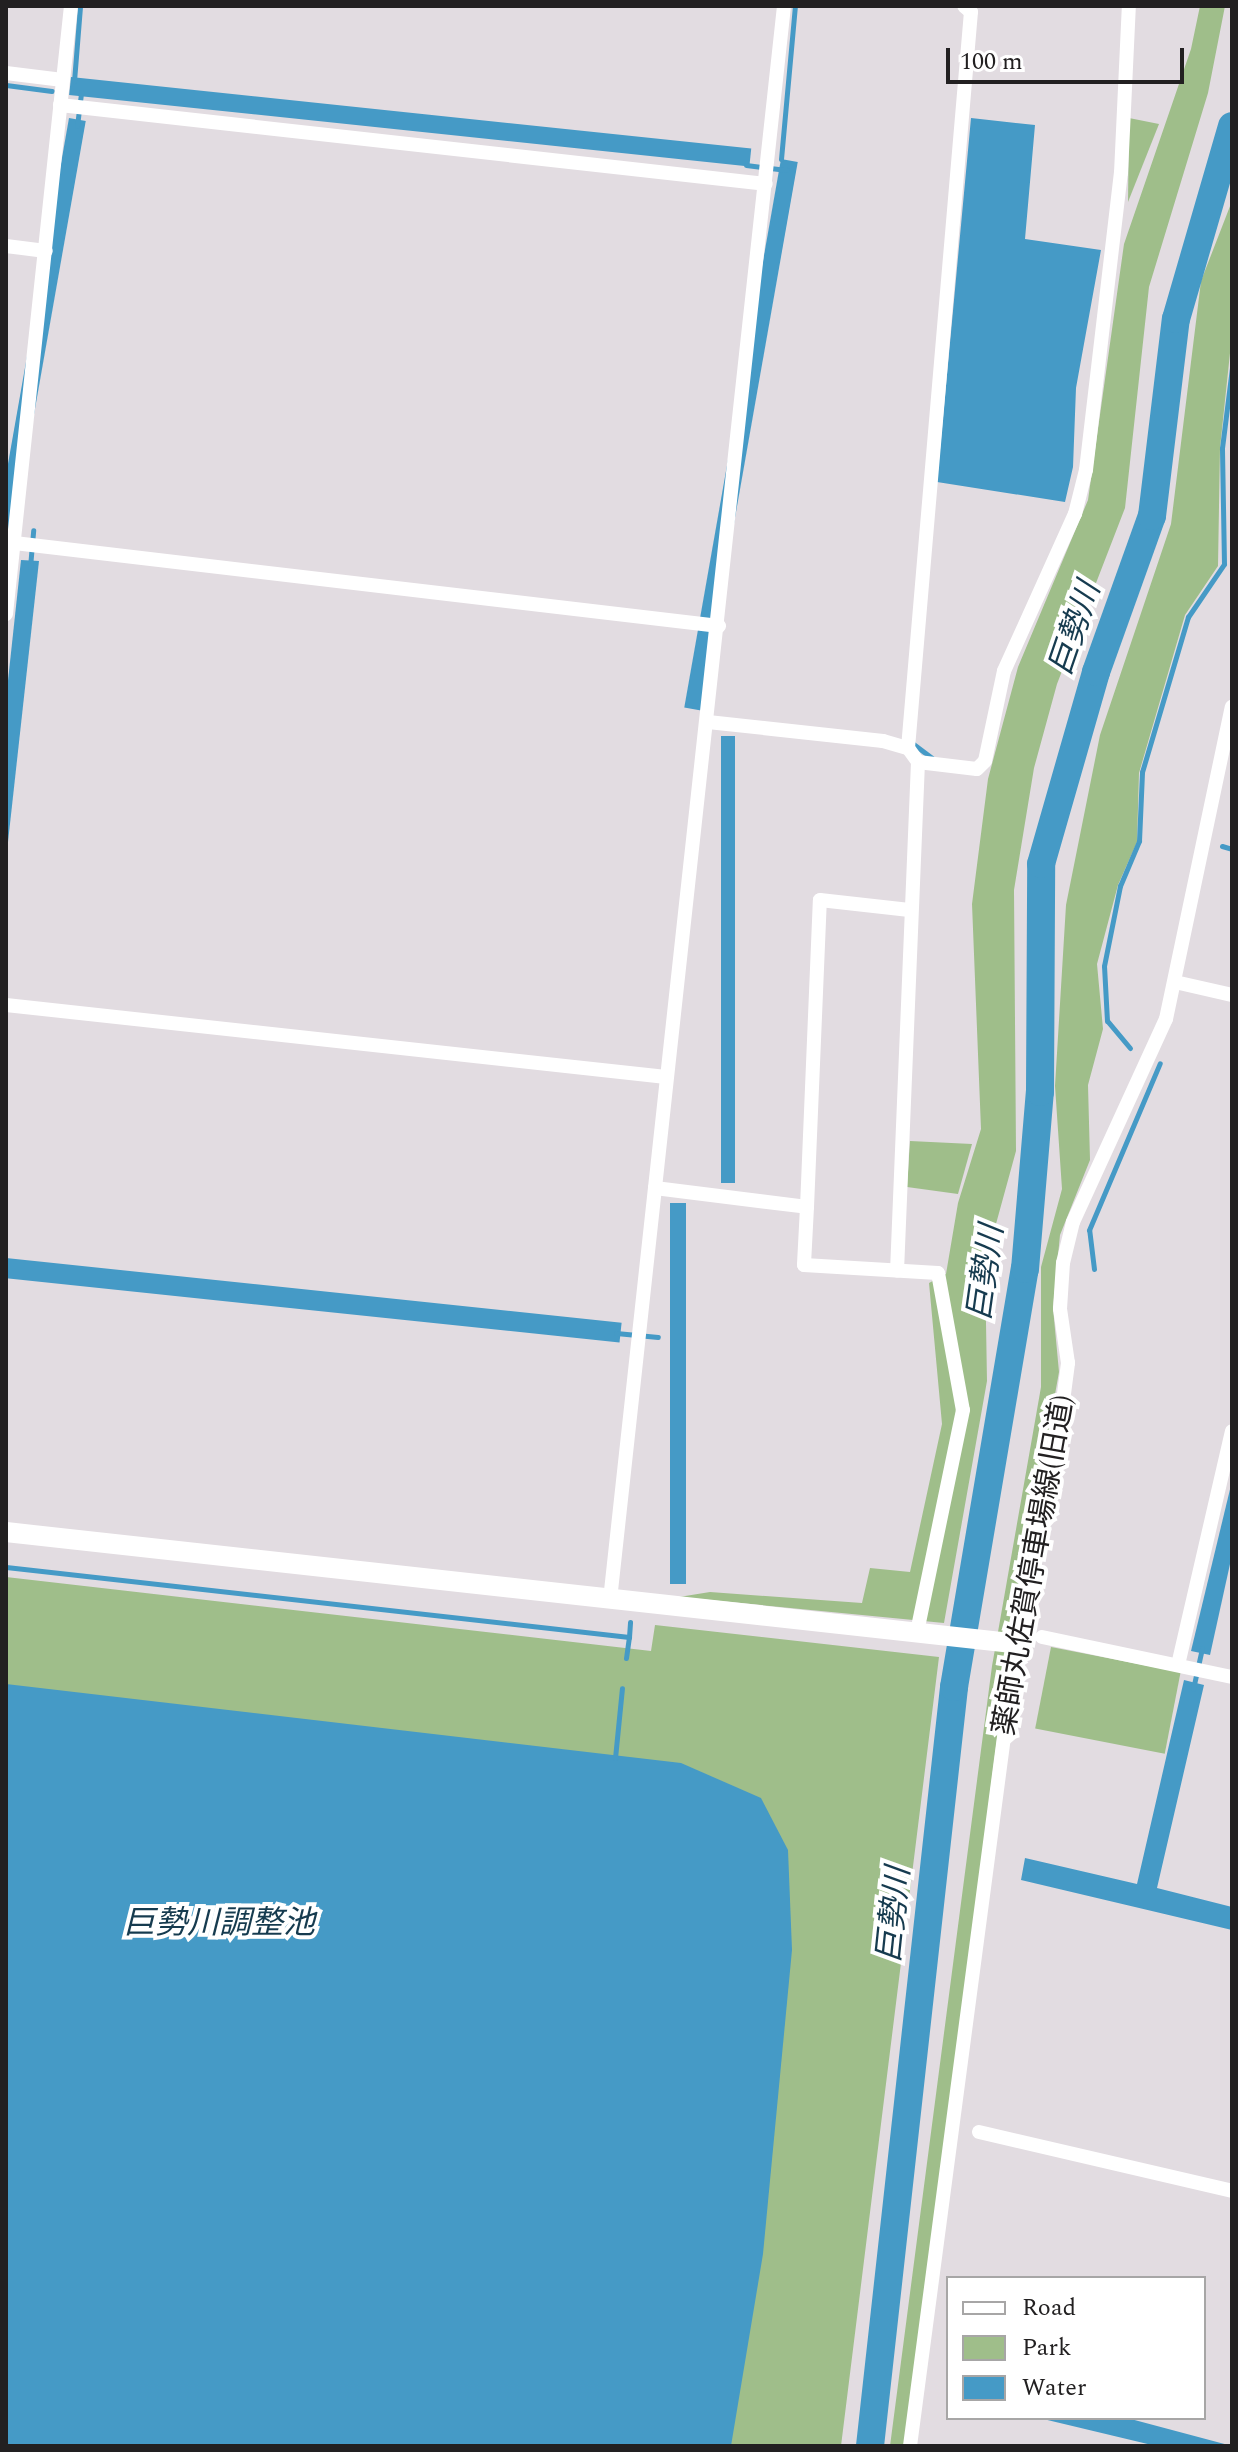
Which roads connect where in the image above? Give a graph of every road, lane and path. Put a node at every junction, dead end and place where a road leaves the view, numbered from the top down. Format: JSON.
{"nodes":[{"id":1,"x":71,"y":6,"type":"edge"},
{"id":2,"x":784,"y":6,"type":"edge"},
{"id":3,"x":964,"y":6,"type":"edge"},
{"id":4,"x":1129,"y":6,"type":"edge"},
{"id":5,"x":6,"y":73,"type":"edge"},
{"id":6,"x":63,"y":80,"type":"junction"},
{"id":7,"x":74,"y":107,"type":"junction"},
{"id":8,"x":767,"y":173,"type":"junction"},
{"id":9,"x":6,"y":246,"type":"edge"},
{"id":10,"x":46,"y":251,"type":"junction"},
{"id":11,"x":21,"y":544,"type":"edge"},
{"id":12,"x":6,"y":614,"type":"edge"},
{"id":13,"x":719,"y":626,"type":"junction"},
{"id":14,"x":1232,"y":707,"type":"edge"},
{"id":15,"x":708,"y":722,"type":"junction"},
{"id":16,"x":908,"y":748,"type":"junction"},
{"id":17,"x":918,"y":762,"type":"junction"},
{"id":18,"x":909,"y":910,"type":"junction"},
{"id":19,"x":1175,"y":982,"type":"junction"},
{"id":20,"x":1232,"y":995,"type":"edge"},
{"id":21,"x":6,"y":1005,"type":"edge"},
{"id":22,"x":666,"y":1077,"type":"junction"},
{"id":23,"x":655,"y":1188,"type":"junction"},
{"id":24,"x":807,"y":1207,"type":"junction"},
{"id":25,"x":897,"y":1271,"type":"junction"},
{"id":26,"x":1232,"y":1431,"type":"edge"},
{"id":27,"x":6,"y":1532,"type":"edge"},
{"id":28,"x":610,"y":1600,"type":"junction"},
{"id":29,"x":917,"y":1633,"type":"junction"},
{"id":30,"x":1042,"y":1637,"type":"dead end"},
{"id":31,"x":1020,"y":1644,"type":"junction"},
{"id":32,"x":1178,"y":1665,"type":"junction"},
{"id":33,"x":1232,"y":1677,"type":"edge"},
{"id":34,"x":979,"y":2132,"type":"dead end"},
{"id":35,"x":1232,"y":2191,"type":"edge"},
{"id":36,"x":910,"y":2446,"type":"edge"}],
"edges":[{"from":1,"to":6,"type":"street"},
{"from":2,"to":8,"type":"street"},
{"from":3,"to":16,"type":"street"},
{"from":4,"to":17,"type":"street"},
{"from":5,"to":6,"type":"street"},
{"from":6,"to":7,"type":"street"},
{"from":7,"to":8,"type":"street"},
{"from":7,"to":10,"type":"street"},
{"from":8,"to":13,"type":"street"},
{"from":9,"to":10,"type":"street"},
{"from":10,"to":11,"type":"street"},
{"from":11,"to":12,"type":"street"},
{"from":11,"to":13,"type":"street"},
{"from":13,"to":15,"type":"street"},
{"from":14,"to":19,"type":"street","name":"薬師丸佐賀停車場線(旧道)"},
{"from":15,"to":16,"type":"street"},
{"from":15,"to":22,"type":"street"},
{"from":16,"to":17,"type":"street"},
{"from":17,"to":18,"type":"street"},
{"from":18,"to":24,"type":"street"},
{"from":18,"to":25,"type":"street"},
{"from":19,"to":20,"type":"street"},
{"from":19,"to":31,"type":"street","name":"薬師丸佐賀停車場線(旧道)"},
{"from":21,"to":22,"type":"street"},
{"from":22,"to":23,"type":"street"},
{"from":23,"to":24,"type":"street"},
{"from":23,"to":28,"type":"street"},
{"from":24,"to":25,"type":"street"},
{"from":25,"to":29,"type":"street"},
{"from":26,"to":32,"type":"street"},
{"from":27,"to":28,"type":"street"},
{"from":28,"to":29,"type":"street"},
{"from":29,"to":31,"type":"street"},
{"from":30,"to":32,"type":"street"},
{"from":31,"to":36,"type":"street","name":"薬師丸佐賀停車場線(旧道)"},
{"from":32,"to":33,"type":"street"},
{"from":34,"to":35,"type":"street"}]}
